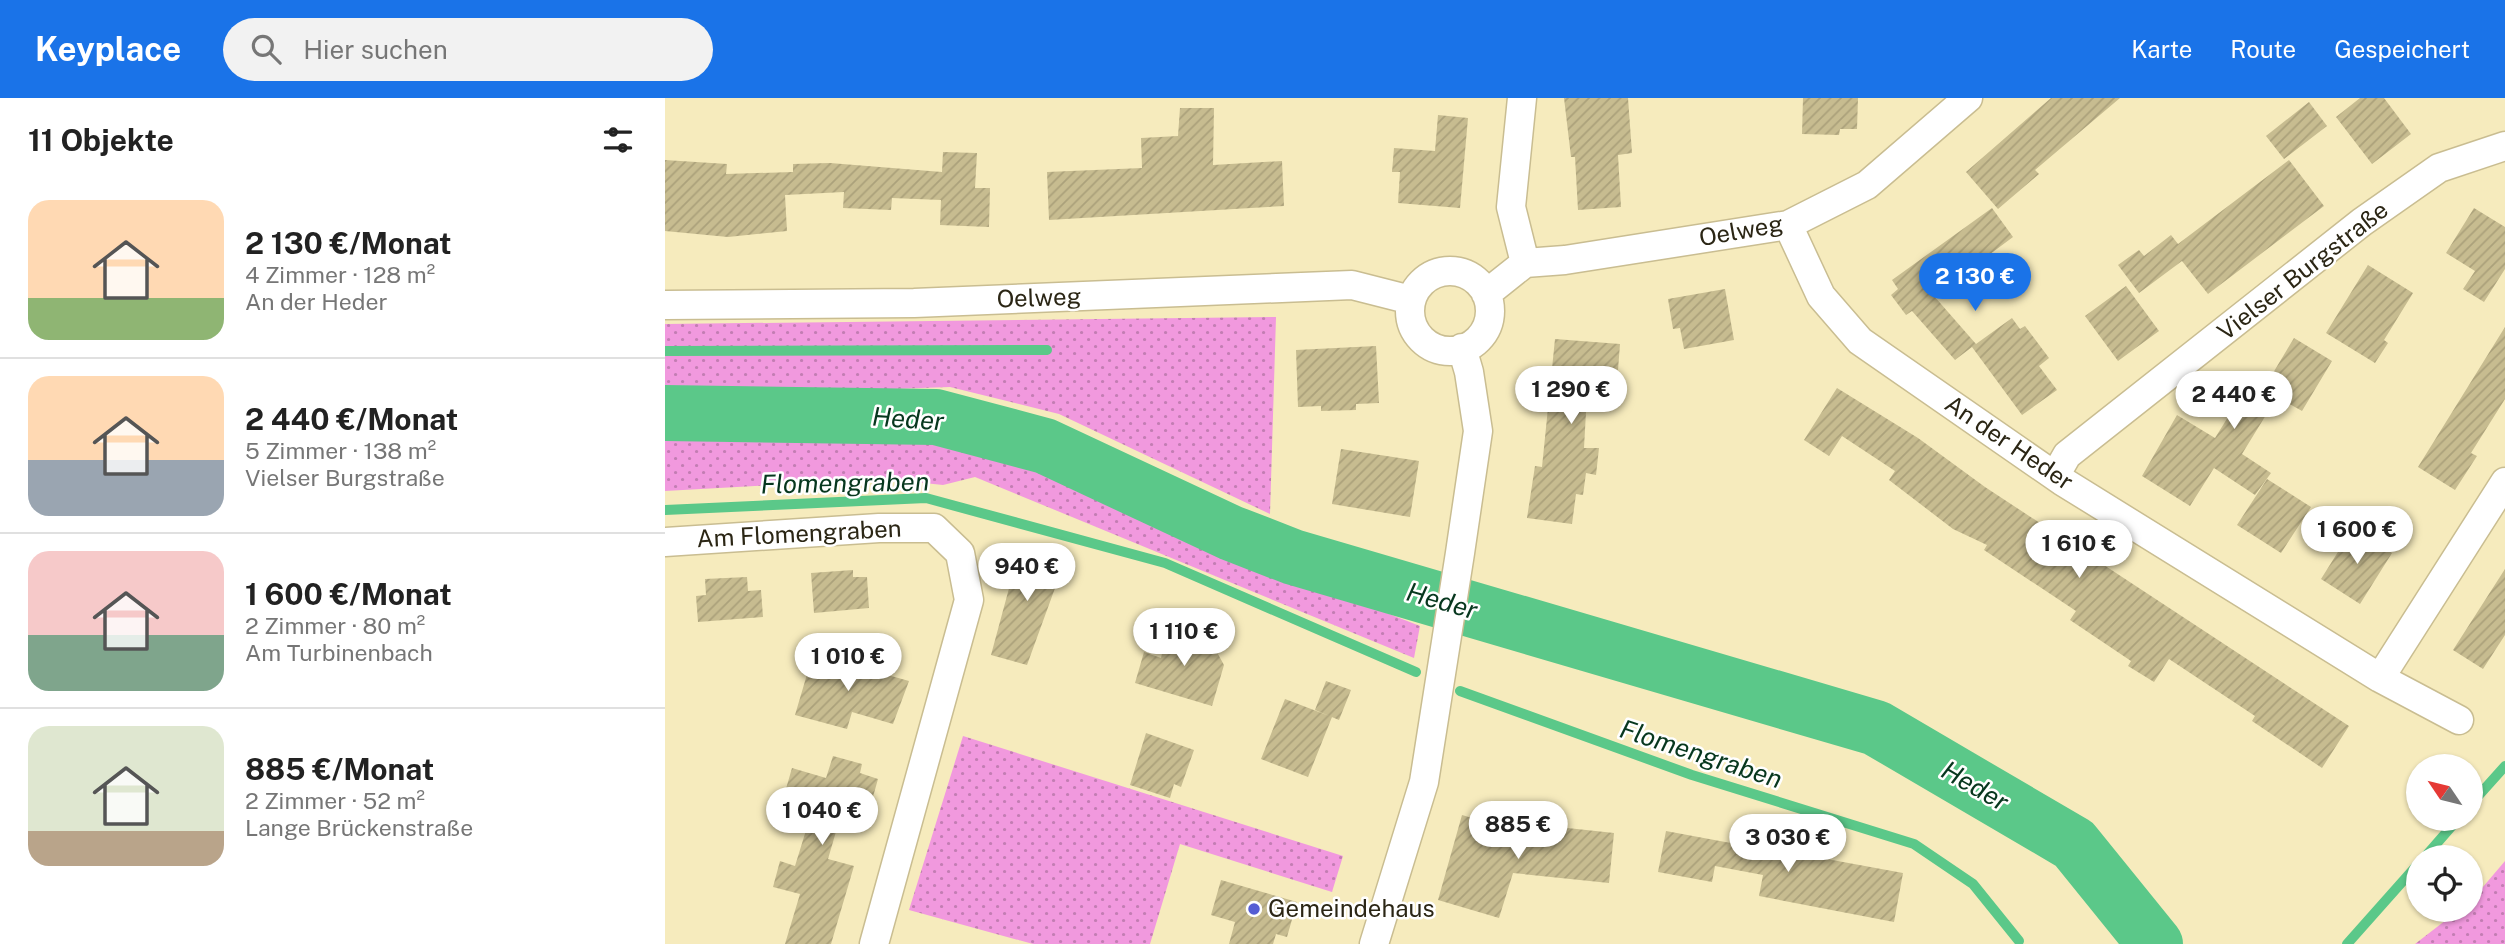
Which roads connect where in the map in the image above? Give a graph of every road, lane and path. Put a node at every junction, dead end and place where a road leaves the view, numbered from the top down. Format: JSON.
{"nodes":[{"id":1,"x":1522,"y":98,"type":"edge"},
{"id":2,"x":1968,"y":98,"type":"edge"},
{"id":3,"x":2505,"y":146,"type":"edge"},
{"id":4,"x":1788,"y":225,"type":"junction"},
{"id":5,"x":1525,"y":263,"type":"junction"},
{"id":6,"x":1486,"y":294,"type":"junction"},
{"id":7,"x":1411,"y":300,"type":"junction"},
{"id":8,"x":665,"y":305,"type":"edge"},
{"id":9,"x":1462,"y":348,"type":"junction"},
{"id":10,"x":2055,"y":477,"type":"junction"},
{"id":11,"x":2505,"y":482,"type":"edge"},
{"id":12,"x":665,"y":542,"type":"edge"},
{"id":13,"x":2380,"y":678,"type":"junction"},
{"id":14,"x":2459,"y":720,"type":"dead end"},
{"id":15,"x":874,"y":944,"type":"edge"},
{"id":16,"x":1374,"y":944,"type":"edge"}],
"edges":[{"from":1,"to":5,"type":"street"},
{"from":2,"to":4,"type":"street","name":"Oelweg"},
{"from":3,"to":10,"type":"street","name":"Vielser Burgstraße"},
{"from":4,"to":5,"type":"street","name":"Oelweg"},
{"from":4,"to":10,"type":"street","name":"An der Heder"},
{"from":5,"to":6,"type":"street"},
{"from":6,"to":7,"type":"street"},
{"from":6,"to":9,"type":"street"},
{"from":7,"to":8,"type":"street","name":"Oelweg"},
{"from":7,"to":9,"type":"street"},
{"from":9,"to":16,"type":"street"},
{"from":10,"to":13,"type":"street","name":"An der Heder"},
{"from":11,"to":13,"type":"street"},
{"from":12,"to":15,"type":"street","name":"Am Flomengraben"},
{"from":13,"to":14,"type":"street","name":"An der Heder"}]}
